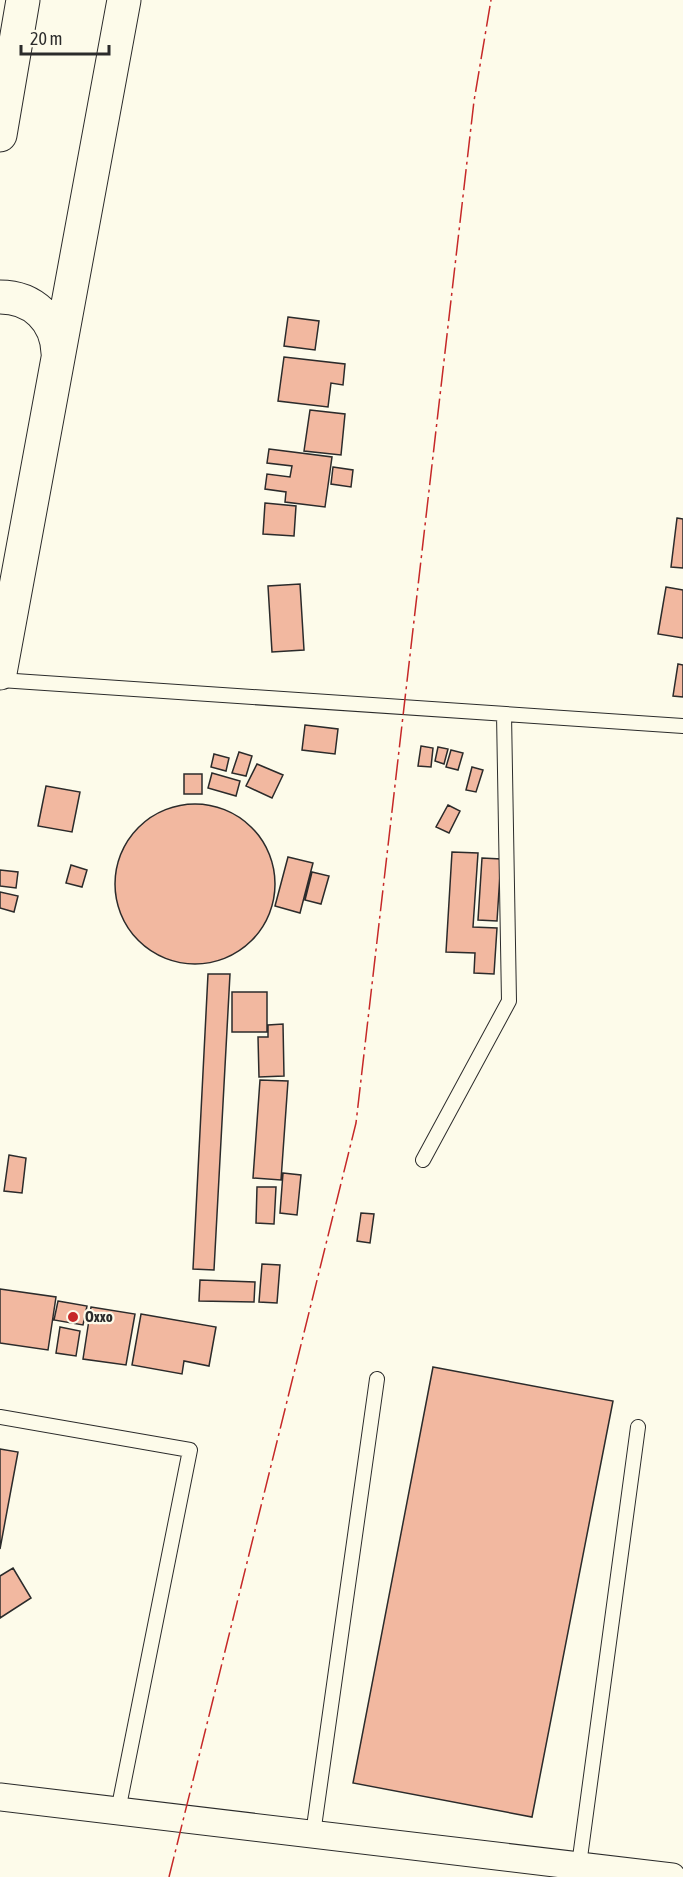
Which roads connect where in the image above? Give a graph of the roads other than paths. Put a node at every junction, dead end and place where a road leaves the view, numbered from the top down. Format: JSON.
{"nodes":[{"id":1,"x":124,"y":0,"type":"edge"},
{"id":2,"x":21,"y":7,"type":"edge"},
{"id":3,"x":0,"y":135,"type":"edge"},
{"id":4,"x":0,"y":297,"type":"edge"},
{"id":5,"x":58,"y":358,"type":"junction"},
{"id":6,"x":0,"y":673,"type":"edge"},
{"id":7,"x":0,"y":680,"type":"edge"},
{"id":8,"x":504,"y":714,"type":"junction"},
{"id":9,"x":683,"y":726,"type":"edge"},
{"id":10,"x":423,"y":1160,"type":"dead end"},
{"id":11,"x":377,"y":1379,"type":"dead end"},
{"id":12,"x":0,"y":1417,"type":"edge"},
{"id":13,"x":638,"y":1426,"type":"dead end"},
{"id":14,"x":0,"y":1797,"type":"edge"},
{"id":15,"x":118,"y":1811,"type":"junction"},
{"id":16,"x":313,"y":1834,"type":"junction"},
{"id":17,"x":579,"y":1865,"type":"junction"},
{"id":18,"x":672,"y":1877,"type":"edge"}],
"edges":[{"from":1,"to":5,"type":"highway"},
{"from":2,"to":3,"type":"highway"},
{"from":4,"to":5,"type":"highway"},
{"from":5,"to":6,"type":"highway"},
{"from":7,"to":8,"type":"lane"},
{"from":8,"to":9,"type":"lane"},
{"from":8,"to":10,"type":"lane"},
{"from":11,"to":16,"type":"lane"},
{"from":12,"to":15,"type":"lane"},
{"from":13,"to":17,"type":"lane"},
{"from":14,"to":15,"type":"street"},
{"from":15,"to":16,"type":"street"},
{"from":16,"to":17,"type":"street"},
{"from":17,"to":18,"type":"street"}]}
